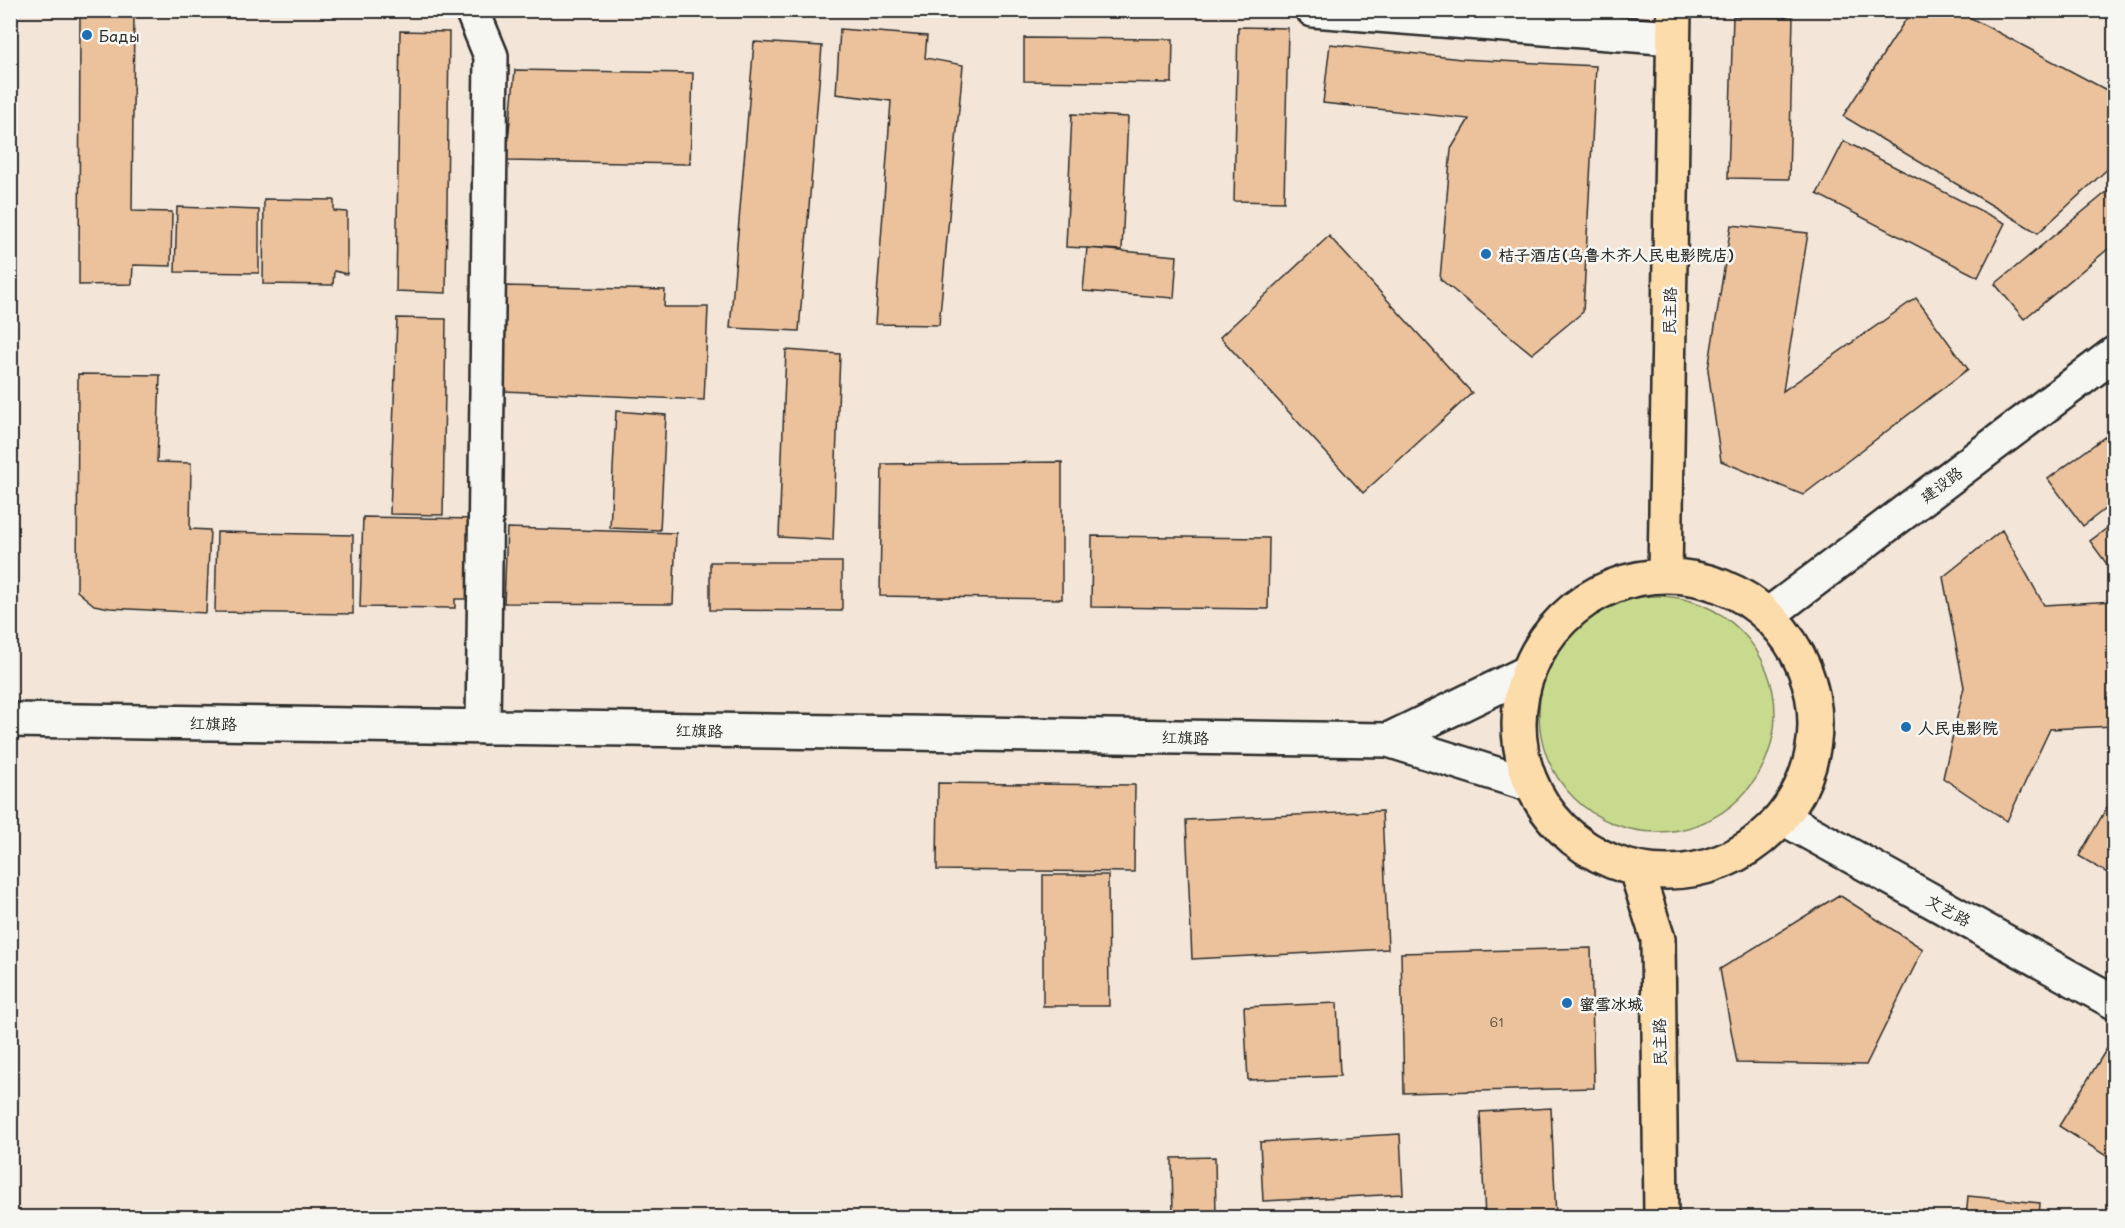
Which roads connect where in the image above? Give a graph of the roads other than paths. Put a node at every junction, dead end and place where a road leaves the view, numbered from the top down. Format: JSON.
{"nodes":[{"id":1,"x":472,"y":10,"type":"edge"},
{"id":2,"x":1313,"y":10,"type":"edge"},
{"id":3,"x":1674,"y":24,"type":"edge"},
{"id":4,"x":2115,"y":354,"type":"edge"},
{"id":5,"x":1665,"y":575,"type":"junction"},
{"id":6,"x":1768,"y":615,"type":"junction"},
{"id":7,"x":1528,"y":672,"type":"junction"},
{"id":8,"x":10,"y":720,"type":"edge"},
{"id":9,"x":483,"y":727,"type":"junction"},
{"id":10,"x":1388,"y":740,"type":"junction"},
{"id":11,"x":1531,"y":785,"type":"junction"},
{"id":12,"x":1783,"y":818,"type":"junction"},
{"id":13,"x":1636,"y":870,"type":"junction"},
{"id":14,"x":2115,"y":1002,"type":"edge"},
{"id":15,"x":1661,"y":1218,"type":"edge"}],
"edges":[{"from":1,"to":9,"type":"street"},
{"from":2,"to":3,"type":"street"},
{"from":3,"to":5,"type":"main road","name":"民主路"},
{"from":4,"to":6,"type":"street","name":"建设路"},
{"from":5,"to":6,"type":"main road"},
{"from":5,"to":7,"type":"main road"},
{"from":6,"to":12,"type":"main road"},
{"from":7,"to":10,"type":"street"},
{"from":7,"to":11,"type":"main road"},
{"from":8,"to":9,"type":"street","name":"红旗路"},
{"from":9,"to":10,"type":"street","name":"红旗路"},
{"from":10,"to":11,"type":"street"},
{"from":11,"to":13,"type":"main road"},
{"from":12,"to":13,"type":"main road"},
{"from":12,"to":14,"type":"street","name":"文艺路"},
{"from":13,"to":15,"type":"main road","name":"民主路"}]}
